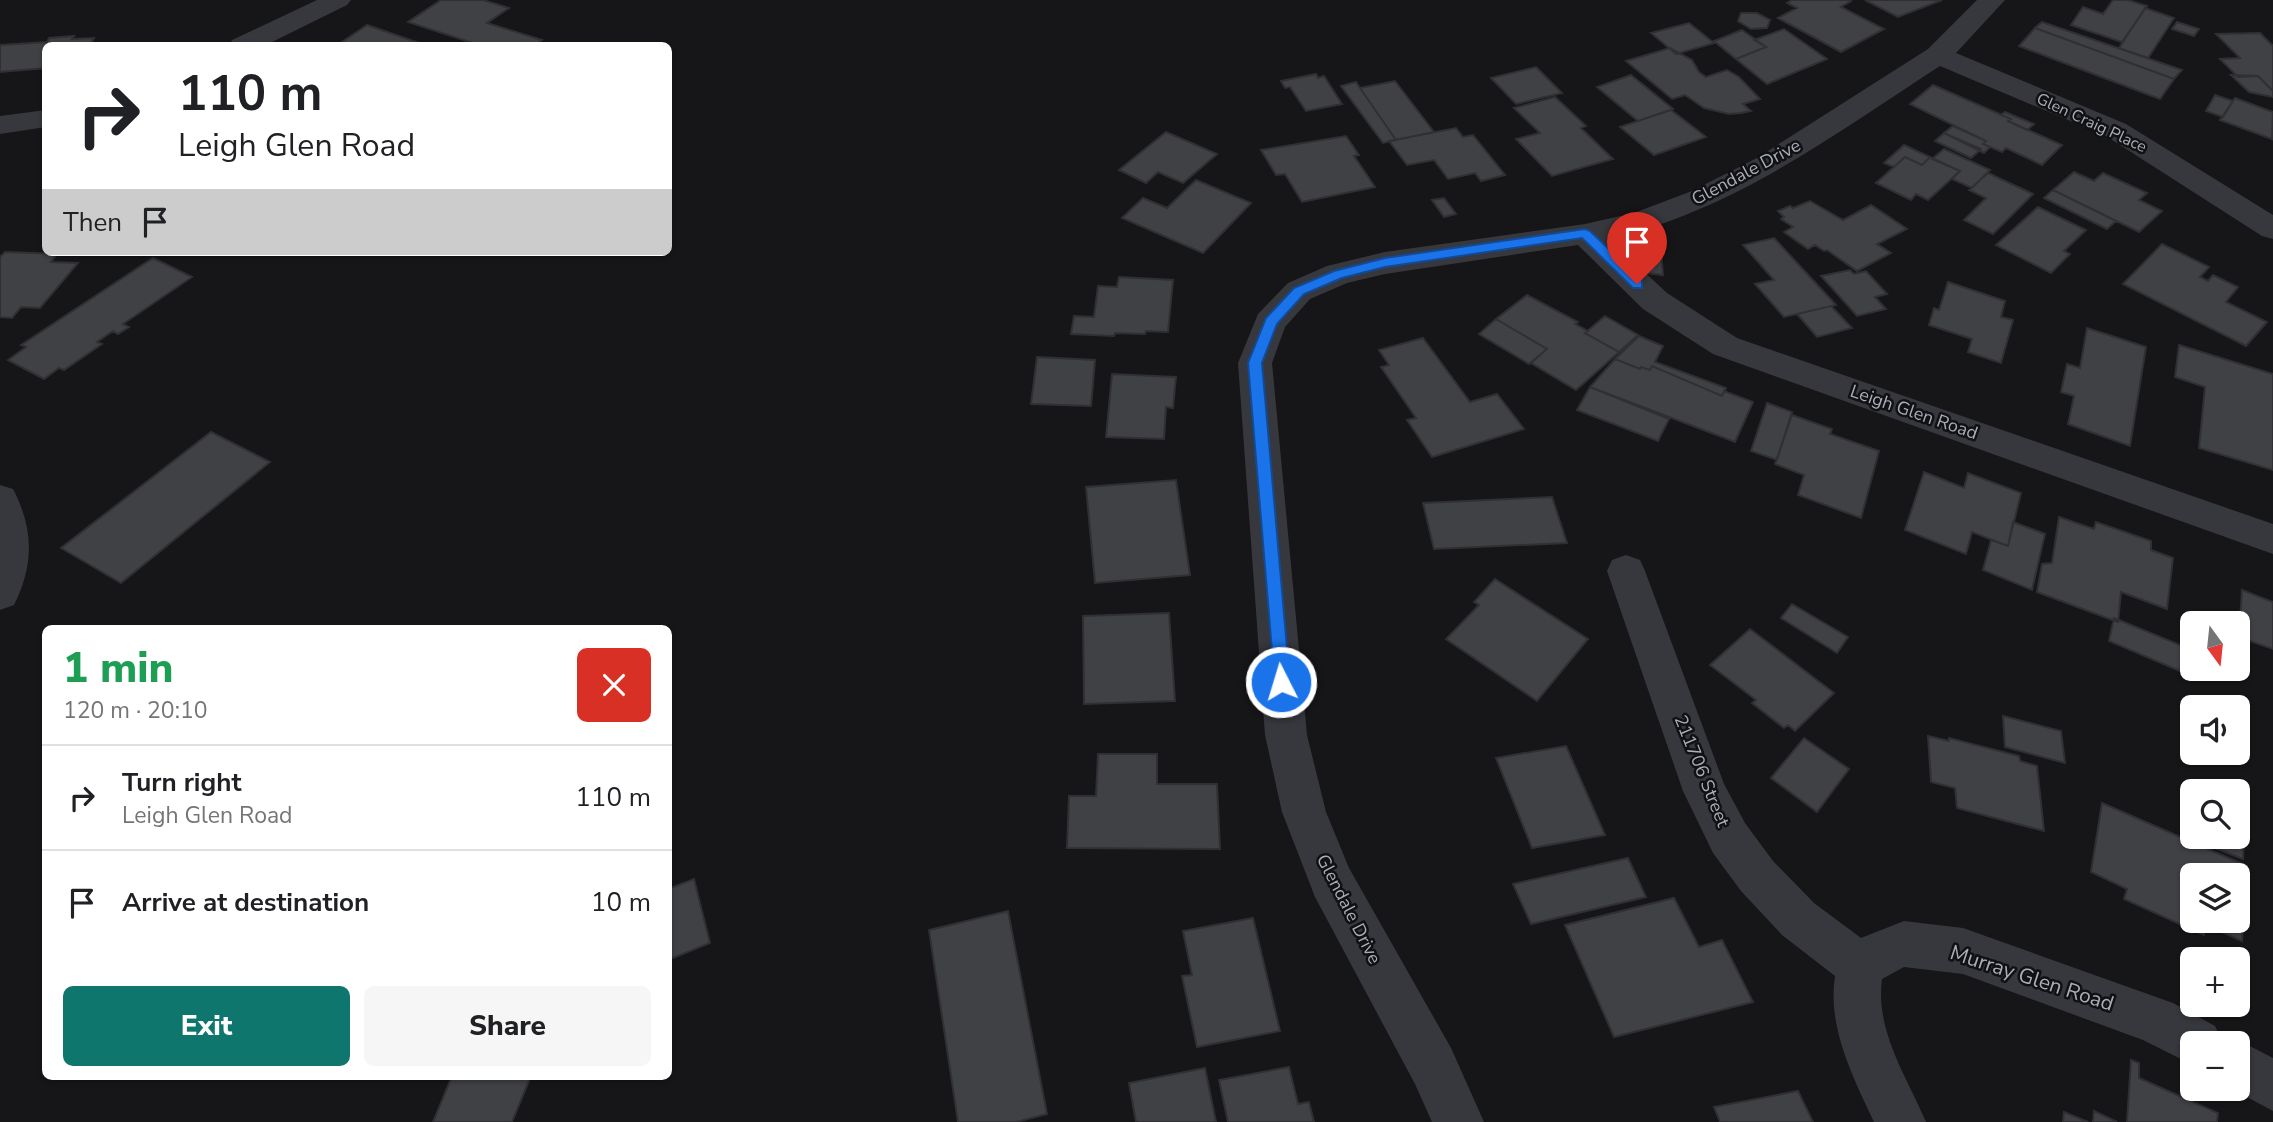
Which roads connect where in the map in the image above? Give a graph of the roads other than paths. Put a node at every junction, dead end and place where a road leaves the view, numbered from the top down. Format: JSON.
{"nodes":[{"id":1,"x":338,"y":0,"type":"edge"},
{"id":2,"x":1992,"y":0,"type":"edge"},
{"id":3,"x":250,"y":42,"type":"edge"},
{"id":4,"x":1938,"y":55,"type":"junction"},
{"id":5,"x":42,"y":119,"type":"edge"},
{"id":6,"x":0,"y":125,"type":"edge"},
{"id":7,"x":2273,"y":229,"type":"edge"},
{"id":8,"x":1585,"y":234,"type":"junction"},
{"id":9,"x":0,"y":499,"type":"edge"},
{"id":10,"x":2273,"y":539,"type":"edge"},
{"id":11,"x":1626,"y":571,"type":"dead end"},
{"id":12,"x":0,"y":594,"type":"edge"},
{"id":13,"x":1860,"y":966,"type":"junction"},
{"id":14,"x":2180,"y":1033,"type":"edge"},
{"id":15,"x":2250,"y":1072,"type":"edge"},
{"id":16,"x":2273,"y":1086,"type":"edge"},
{"id":17,"x":1458,"y":1122,"type":"edge"},
{"id":18,"x":1900,"y":1122,"type":"edge"}],
"edges":[{"from":1,"to":3,"type":"street"},
{"from":2,"to":4,"type":"street","name":"Glendale Drive"},
{"from":4,"to":7,"type":"street","name":"Glen Craig Place"},
{"from":4,"to":8,"type":"street","name":"Glendale Drive"},
{"from":5,"to":6,"type":"street"},
{"from":8,"to":10,"type":"street","name":"Leigh Glen Road"},
{"from":8,"to":17,"type":"street","name":"Glendale Drive"},
{"from":9,"to":12,"type":"street"},
{"from":11,"to":13,"type":"street","name":"211706 Street"},
{"from":13,"to":14,"type":"street","name":"Murray Glen Road"},
{"from":13,"to":18,"type":"street"},
{"from":15,"to":16,"type":"street"}]}
